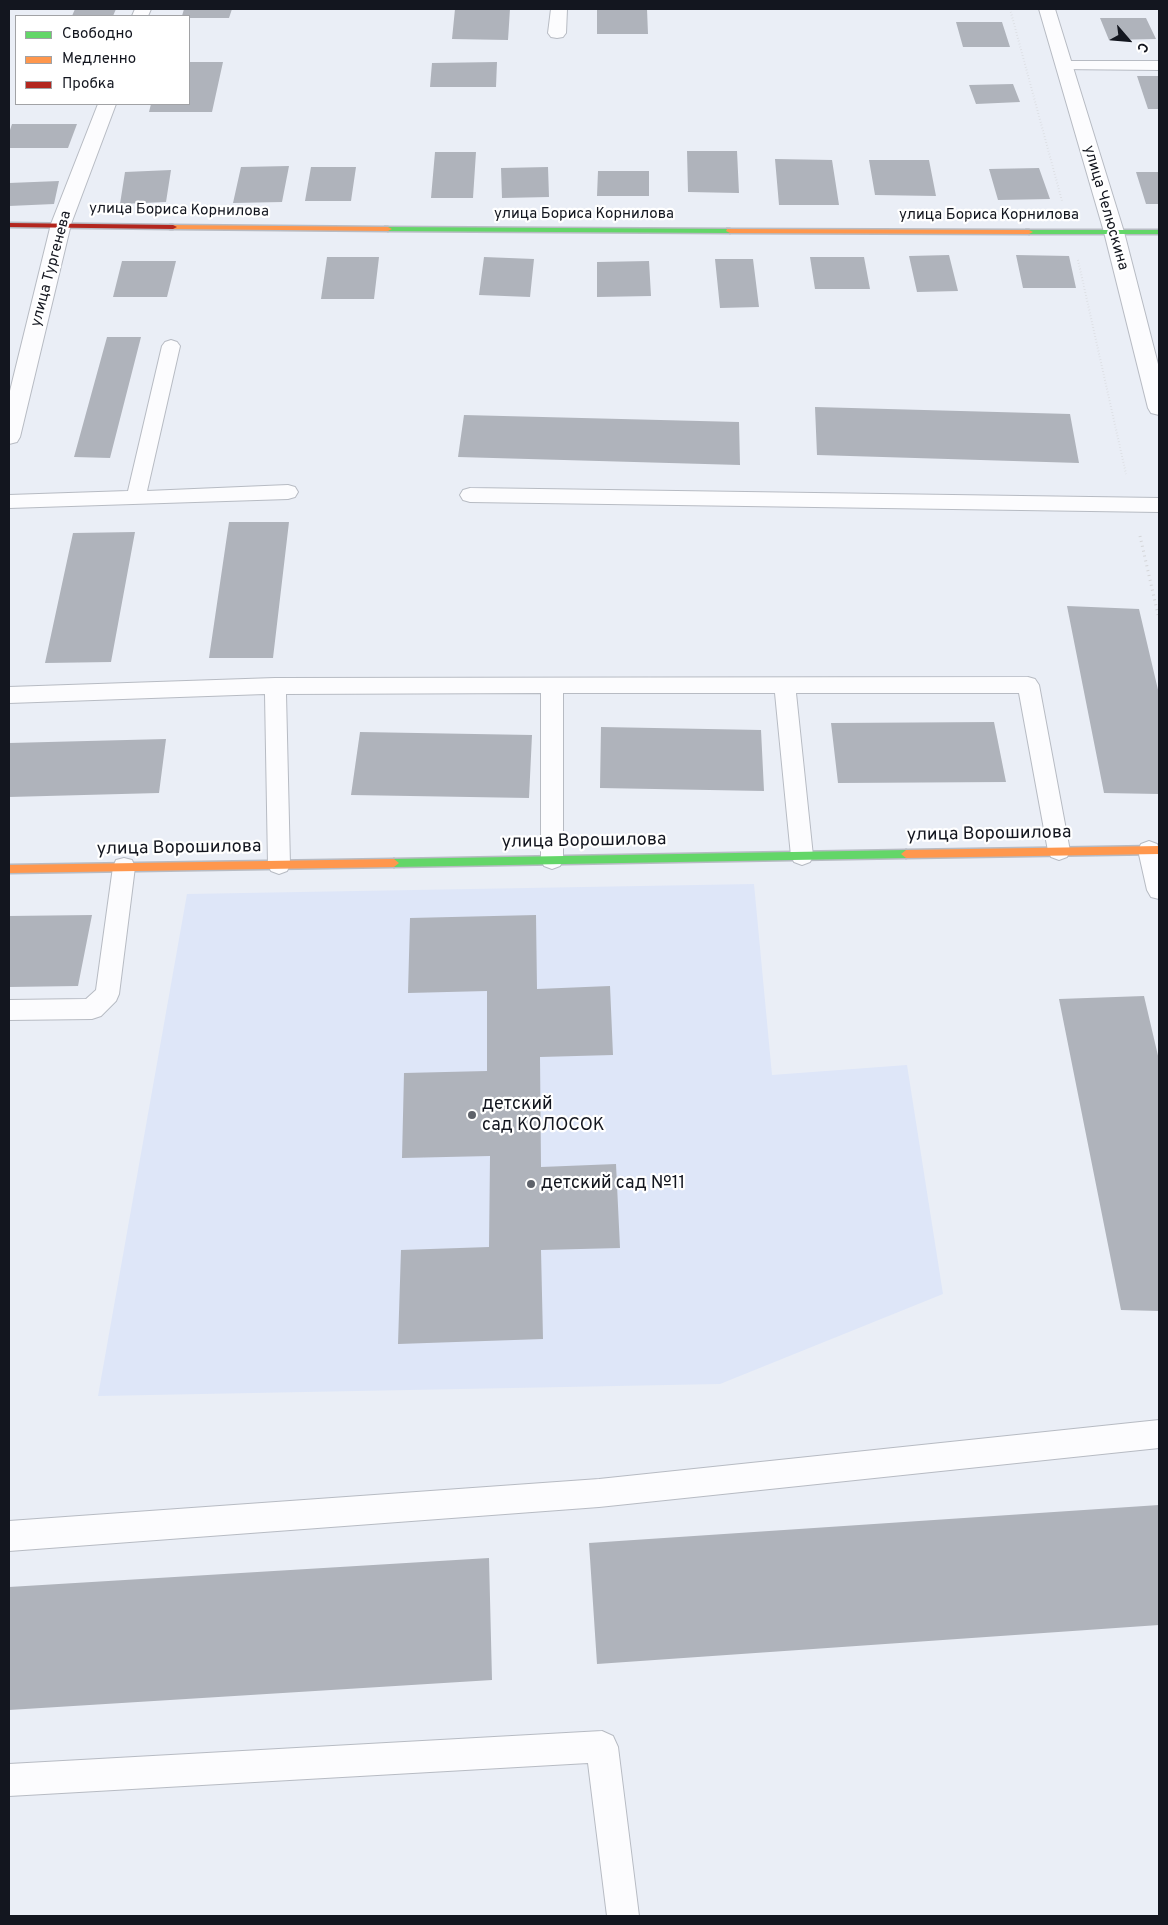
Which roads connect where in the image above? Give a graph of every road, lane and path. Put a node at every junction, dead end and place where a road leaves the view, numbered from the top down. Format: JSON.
{"nodes":[{"id":1,"x":559,"y":9,"type":"edge"},
{"id":2,"x":1010,"y":9,"type":"edge"},
{"id":3,"x":1047,"y":9,"type":"edge"},
{"id":4,"x":557,"y":33,"type":"dead end"},
{"id":5,"x":1064,"y":66,"type":"junction"},
{"id":6,"x":1159,"y":66,"type":"edge"},
{"id":7,"x":107,"y":105,"type":"edge"},
{"id":8,"x":61,"y":224,"type":"junction"},
{"id":9,"x":9,"y":225,"type":"edge"},
{"id":10,"x":1071,"y":231,"type":"junction"},
{"id":11,"x":1114,"y":232,"type":"junction"},
{"id":12,"x":1159,"y":232,"type":"edge"},
{"id":13,"x":171,"y":346,"type":"dead end"},
{"id":14,"x":1159,"y":408,"type":"edge"},
{"id":15,"x":9,"y":437,"type":"edge"},
{"id":16,"x":288,"y":492,"type":"dead end"},
{"id":17,"x":470,"y":495,"type":"dead end"},
{"id":18,"x":136,"y":497,"type":"junction"},
{"id":19,"x":9,"y":502,"type":"edge"},
{"id":20,"x":1159,"y":505,"type":"edge"},
{"id":21,"x":1133,"y":506,"type":"junction"},
{"id":22,"x":1159,"y":619,"type":"edge"},
{"id":23,"x":785,"y":685,"type":"junction"},
{"id":24,"x":275,"y":686,"type":"junction"},
{"id":25,"x":552,"y":686,"type":"junction"},
{"id":26,"x":9,"y":695,"type":"edge"},
{"id":27,"x":1154,"y":850,"type":"edge"},
{"id":28,"x":1060,"y":851,"type":"junction"},
{"id":29,"x":802,"y":856,"type":"junction"},
{"id":30,"x":552,"y":860,"type":"junction"},
{"id":31,"x":279,"y":865,"type":"junction"},
{"id":32,"x":124,"y":867,"type":"junction"},
{"id":33,"x":9,"y":869,"type":"edge"},
{"id":34,"x":1159,"y":890,"type":"edge"},
{"id":35,"x":9,"y":1010,"type":"edge"},
{"id":36,"x":1159,"y":1434,"type":"edge"},
{"id":37,"x":9,"y":1536,"type":"edge"},
{"id":38,"x":9,"y":1780,"type":"edge"},
{"id":39,"x":622,"y":1916,"type":"edge"}],
"edges":[{"from":1,"to":4,"type":"street"},
{"from":2,"to":10,"type":"path"},
{"from":3,"to":5,"type":"street","name":"улица Челюскина"},
{"from":5,"to":6,"type":"lane"},
{"from":5,"to":11,"type":"street","name":"улица Челюскина"},
{"from":7,"to":8,"type":"street","name":"улица Тургенева"},
{"from":8,"to":9,"type":"street","name":"улица Бориса Корнилова"},
{"from":8,"to":10,"type":"street","name":"улица Бориса Корнилова"},
{"from":8,"to":15,"type":"street","name":"улица Тургенева"},
{"from":10,"to":11,"type":"street","name":"улица Бориса Корнилова"},
{"from":10,"to":21,"type":"path"},
{"from":11,"to":12,"type":"street","name":"улица Бориса Корнилова"},
{"from":11,"to":14,"type":"street","name":"улица Челюскина"},
{"from":13,"to":18,"type":"lane"},
{"from":16,"to":18,"type":"lane"},
{"from":17,"to":21,"type":"lane"},
{"from":18,"to":19,"type":"lane"},
{"from":20,"to":21,"type":"lane"},
{"from":21,"to":22,"type":"path"},
{"from":23,"to":25,"type":"lane"},
{"from":23,"to":28,"type":"lane"},
{"from":23,"to":29,"type":"lane"},
{"from":24,"to":25,"type":"lane"},
{"from":24,"to":26,"type":"lane"},
{"from":24,"to":31,"type":"lane"},
{"from":25,"to":30,"type":"lane"},
{"from":27,"to":28,"type":"street","name":"улица Ворошилова"},
{"from":27,"to":34,"type":"lane"},
{"from":28,"to":29,"type":"street","name":"улица Ворошилова"},
{"from":29,"to":30,"type":"street","name":"улица Ворошилова"},
{"from":30,"to":31,"type":"street","name":"улица Ворошилова"},
{"from":31,"to":32,"type":"street","name":"улица Ворошилова"},
{"from":32,"to":33,"type":"street","name":"улица Ворошилова"},
{"from":32,"to":35,"type":"lane"},
{"from":36,"to":37,"type":"lane"},
{"from":38,"to":39,"type":"lane"}]}
